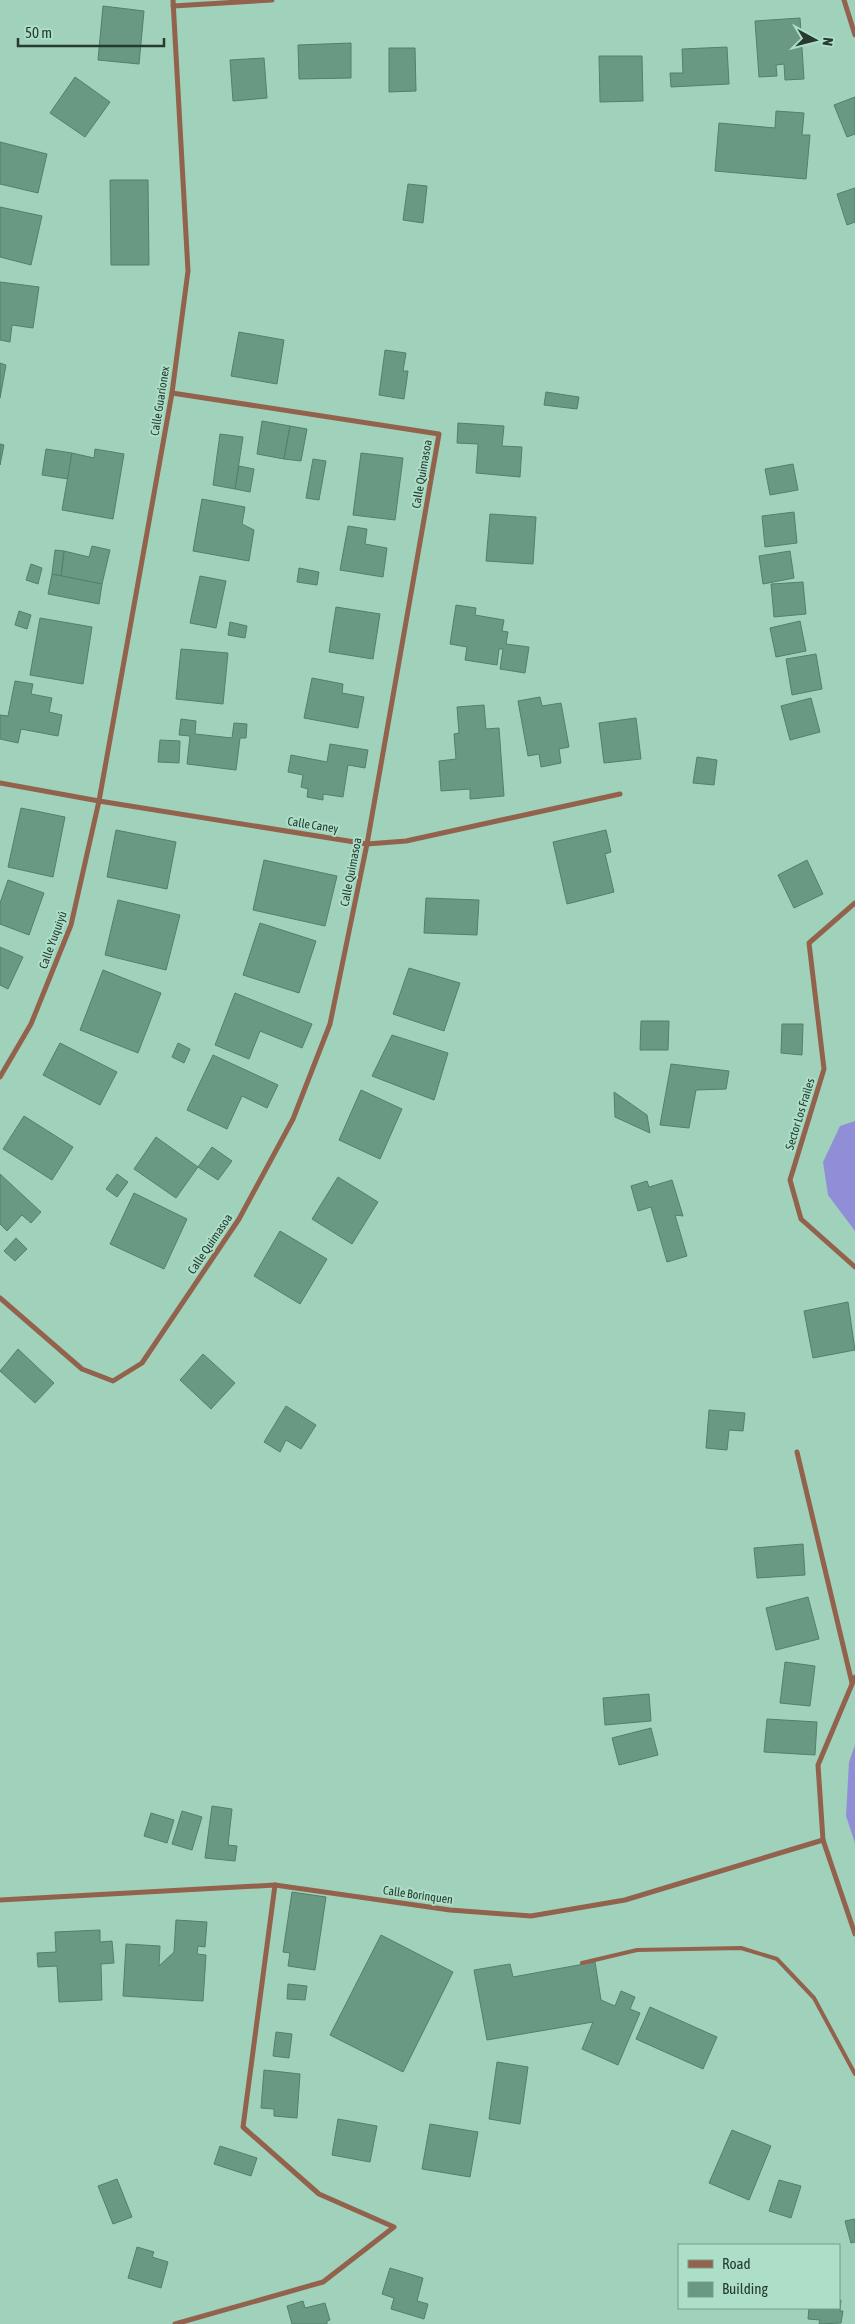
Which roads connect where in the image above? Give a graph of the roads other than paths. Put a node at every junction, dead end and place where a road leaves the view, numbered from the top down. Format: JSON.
{"nodes":[{"id":1,"x":173,"y":0,"type":"edge"},
{"id":2,"x":272,"y":0,"type":"edge"},
{"id":3,"x":844,"y":0,"type":"edge"},
{"id":4,"x":173,"y":6,"type":"junction"},
{"id":5,"x":855,"y":35,"type":"edge"},
{"id":6,"x":172,"y":393,"type":"junction"},
{"id":7,"x":0,"y":783,"type":"edge"},
{"id":8,"x":620,"y":794,"type":"dead end"},
{"id":9,"x":99,"y":801,"type":"junction"},
{"id":10,"x":367,"y":844,"type":"junction"},
{"id":11,"x":855,"y":903,"type":"edge"},
{"id":12,"x":0,"y":1077,"type":"edge"},
{"id":13,"x":855,"y":1268,"type":"edge"},
{"id":14,"x":0,"y":1298,"type":"edge"},
{"id":15,"x":797,"y":1452,"type":"dead end"},
{"id":16,"x":855,"y":1677,"type":"edge"},
{"id":17,"x":852,"y":1683,"type":"junction"},
{"id":18,"x":823,"y":1840,"type":"junction"},
{"id":19,"x":275,"y":1885,"type":"junction"},
{"id":20,"x":0,"y":1900,"type":"edge"},
{"id":21,"x":855,"y":1934,"type":"edge"},
{"id":22,"x":582,"y":1963,"type":"dead end"},
{"id":23,"x":855,"y":2074,"type":"edge"},
{"id":24,"x":175,"y":2324,"type":"edge"}],
"edges":[{"from":1,"to":4,"type":"street","name":"Calle Guarionex"},
{"from":2,"to":4,"type":"street"},
{"from":3,"to":5,"type":"street"},
{"from":4,"to":6,"type":"street","name":"Calle Guarionex"},
{"from":6,"to":9,"type":"street","name":"Calle Guarionex"},
{"from":6,"to":10,"type":"street","name":"Calle Quimasoa"},
{"from":7,"to":9,"type":"street","name":"Calle Caney"},
{"from":8,"to":10,"type":"street","name":"Calle Caney"},
{"from":9,"to":10,"type":"street","name":"Calle Caney"},
{"from":9,"to":12,"type":"street","name":"Calle Yuquiyú"},
{"from":10,"to":14,"type":"street","name":"Calle Quimasoa"},
{"from":11,"to":13,"type":"street","name":"Sector Los Frailes"},
{"from":15,"to":17,"type":"street"},
{"from":16,"to":17,"type":"street"},
{"from":17,"to":18,"type":"street"},
{"from":18,"to":19,"type":"street","name":"Calle Borinquen"},
{"from":18,"to":21,"type":"street"},
{"from":19,"to":20,"type":"street","name":"Calle Borinquen"},
{"from":19,"to":24,"type":"street"},
{"from":22,"to":23,"type":"lane"}]}
